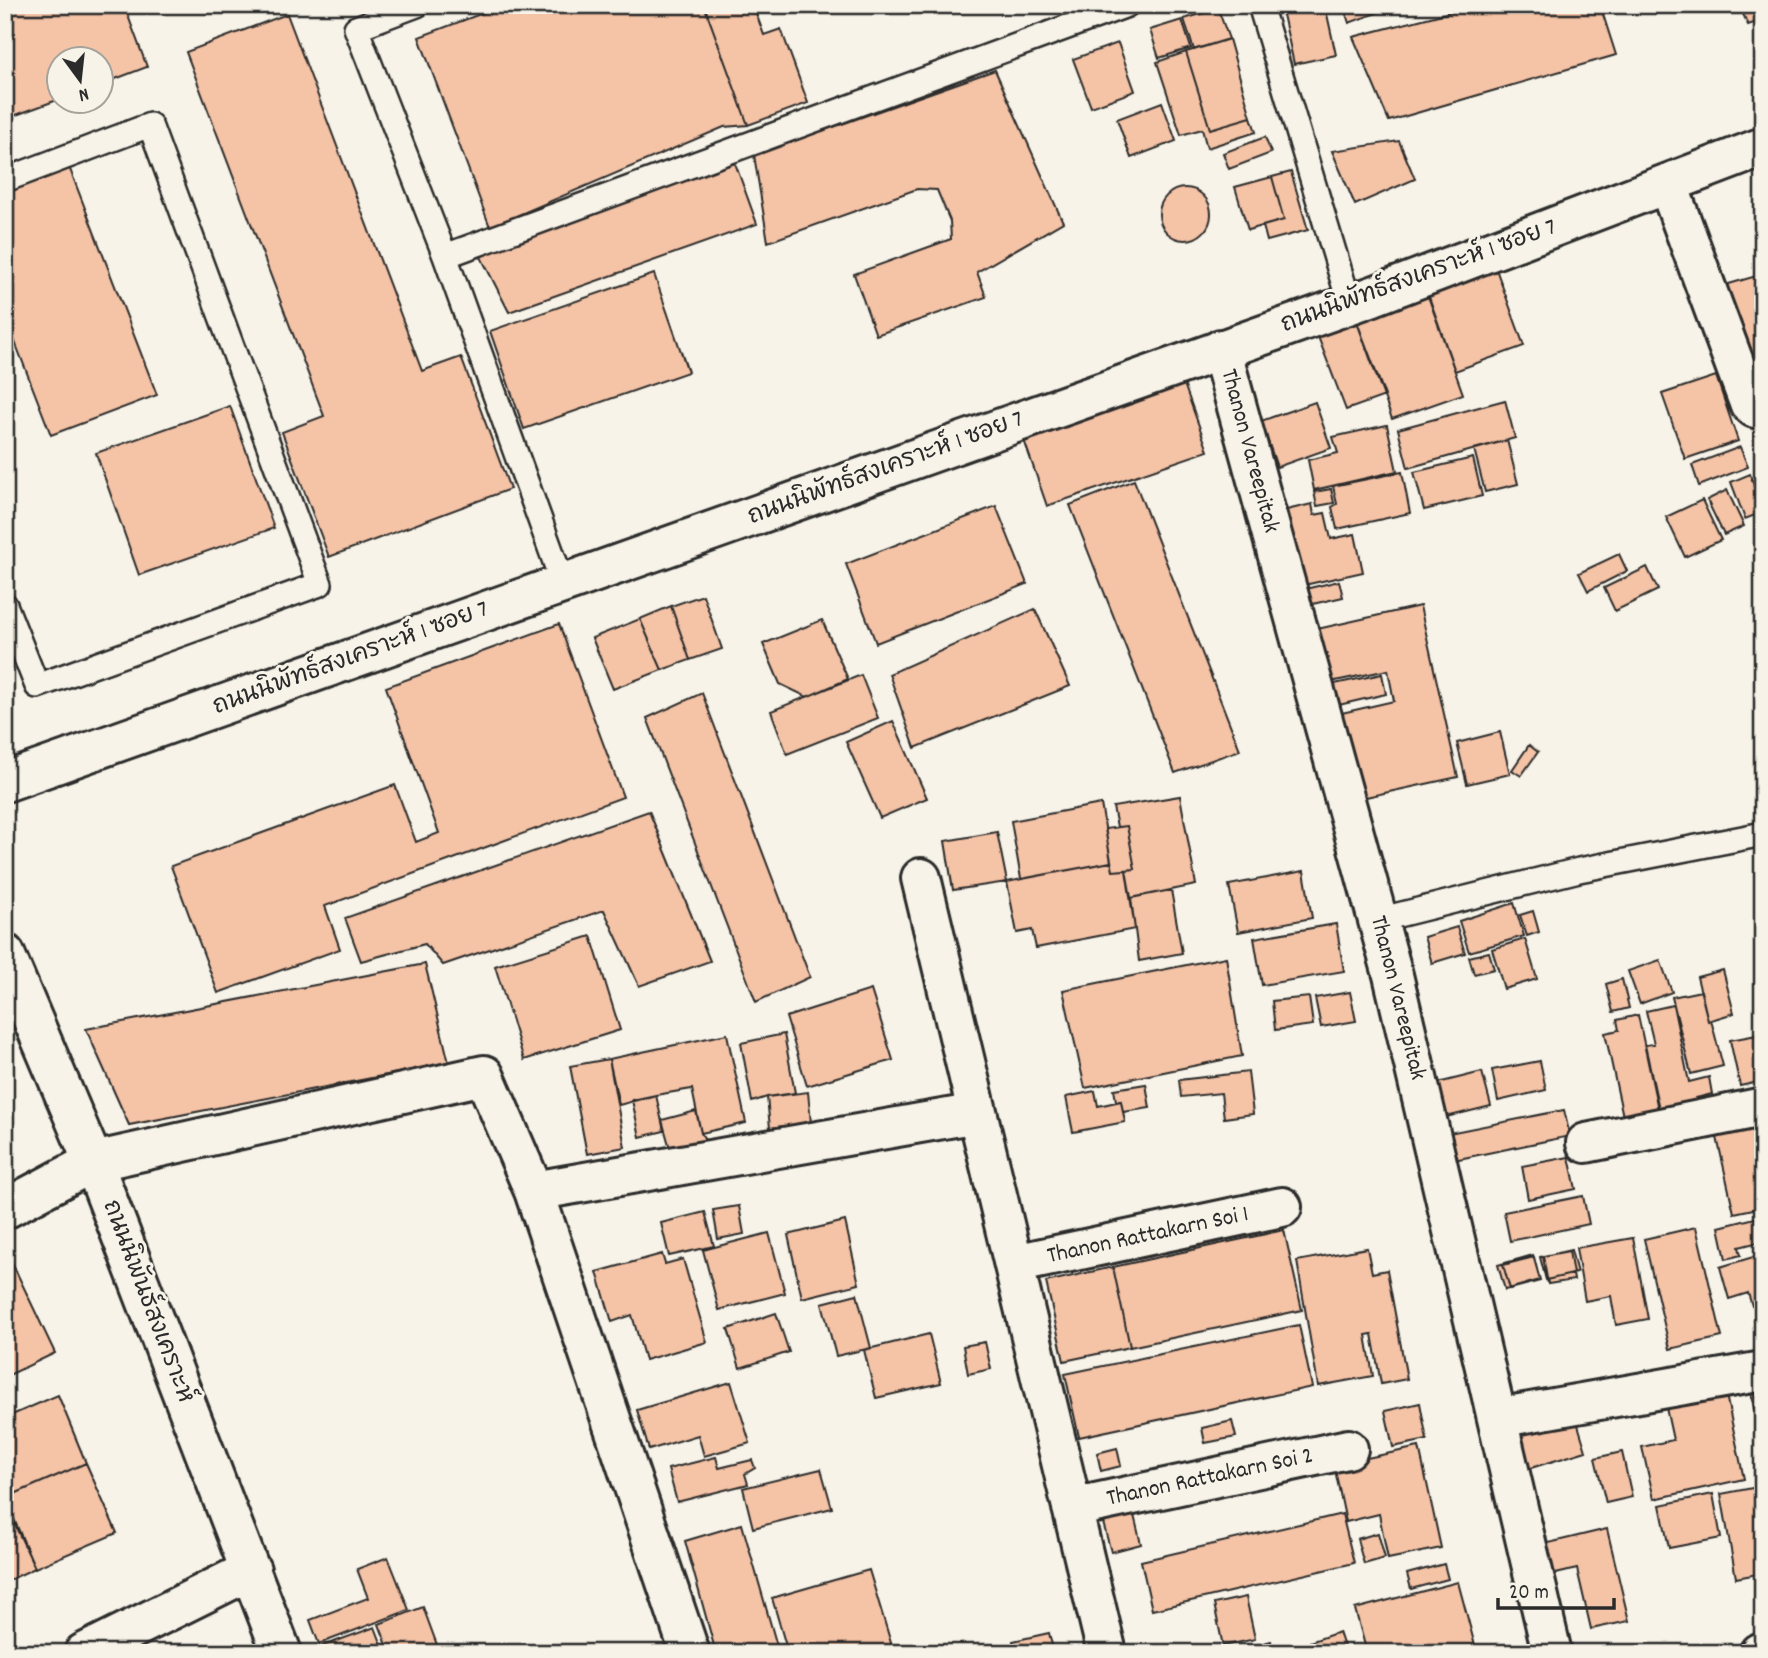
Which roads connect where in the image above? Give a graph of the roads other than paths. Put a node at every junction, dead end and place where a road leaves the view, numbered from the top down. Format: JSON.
{"nodes":[{"id":1,"x":417,"y":5,"type":"edge"},
{"id":2,"x":1127,"y":5,"type":"edge"},
{"id":3,"x":1259,"y":5,"type":"edge"},
{"id":4,"x":1763,"y":147,"type":"edge"},
{"id":5,"x":5,"y":180,"type":"edge"},
{"id":6,"x":1668,"y":185,"type":"junction"},
{"id":7,"x":444,"y":256,"type":"junction"},
{"id":8,"x":1350,"y":305,"type":"junction"},
{"id":9,"x":1221,"y":349,"type":"junction"},
{"id":10,"x":1763,"y":408,"type":"edge"},
{"id":11,"x":563,"y":584,"type":"junction"},
{"id":12,"x":5,"y":604,"type":"edge"},
{"id":13,"x":5,"y":782,"type":"edge"},
{"id":14,"x":1763,"y":834,"type":"edge"},
{"id":15,"x":921,"y":878,"type":"dead end"},
{"id":16,"x":1378,"y":920,"type":"junction"},
{"id":17,"x":5,"y":954,"type":"edge"},
{"id":18,"x":1763,"y":1107,"type":"edge"},
{"id":19,"x":977,"y":1113,"type":"junction"},
{"id":20,"x":1586,"y":1143,"type":"dead end"},
{"id":21,"x":93,"y":1163,"type":"junction"},
{"id":22,"x":534,"y":1191,"type":"junction"},
{"id":23,"x":1282,"y":1207,"type":"dead end"},
{"id":24,"x":5,"y":1209,"type":"edge"},
{"id":25,"x":1014,"y":1264,"type":"junction"},
{"id":26,"x":1763,"y":1371,"type":"edge"},
{"id":27,"x":1497,"y":1418,"type":"junction"},
{"id":28,"x":1348,"y":1449,"type":"dead end"},
{"id":29,"x":1072,"y":1508,"type":"junction"},
{"id":30,"x":251,"y":1570,"type":"junction"},
{"id":31,"x":84,"y":1653,"type":"edge"},
{"id":32,"x":282,"y":1653,"type":"edge"},
{"id":33,"x":690,"y":1653,"type":"edge"},
{"id":34,"x":1107,"y":1653,"type":"edge"},
{"id":35,"x":1552,"y":1653,"type":"edge"}],
"edges":[{"from":1,"to":7,"type":"lane"},
{"from":2,"to":7,"type":"lane"},
{"from":3,"to":8,"type":"lane"},
{"from":4,"to":6,"type":"street","name":"ถนนนิพัทธ์สงเคราะห์ 1 ซอย 7"},
{"from":5,"to":12,"type":"lane"},
{"from":6,"to":8,"type":"street","name":"ถนนนิพัทธ์สงเคราะห์ 1 ซอย 7"},
{"from":6,"to":10,"type":"street"},
{"from":7,"to":11,"type":"lane"},
{"from":8,"to":9,"type":"street","name":"ถนนนิพัทธ์สงเคราะห์ 1 ซอย 7"},
{"from":9,"to":11,"type":"street","name":"ถนนนิพัทธ์สงเคราะห์ 1 ซอย 7"},
{"from":9,"to":16,"type":"street","name":"Thanon Vareepitak"},
{"from":11,"to":13,"type":"street","name":"ถนนนิพัทธ์สงเคราะห์ 1 ซอย 7"},
{"from":14,"to":16,"type":"lane"},
{"from":15,"to":19,"type":"street"},
{"from":16,"to":27,"type":"street","name":"Thanon Vareepitak"},
{"from":17,"to":21,"type":"street","name":"ถนนนิพันธ์สงเคราะห์"},
{"from":18,"to":20,"type":"street"},
{"from":19,"to":22,"type":"street"},
{"from":19,"to":25,"type":"street"},
{"from":21,"to":22,"type":"street"},
{"from":21,"to":24,"type":"street"},
{"from":21,"to":30,"type":"street","name":"ถนนนิพันธ์สงเคราะห์"},
{"from":22,"to":33,"type":"street"},
{"from":23,"to":25,"type":"street","name":"Thanon Rattakarn Soi 1"},
{"from":25,"to":29,"type":"street"},
{"from":26,"to":27,"type":"street"},
{"from":27,"to":35,"type":"street","name":"Thanon Vareepitak"},
{"from":28,"to":29,"type":"street","name":"Thanon Rattakarn Soi 2"},
{"from":29,"to":34,"type":"street"},
{"from":30,"to":31,"type":"street"},
{"from":30,"to":32,"type":"street","name":"ถนนนิพันธ์สงเคราะห์"}]}
